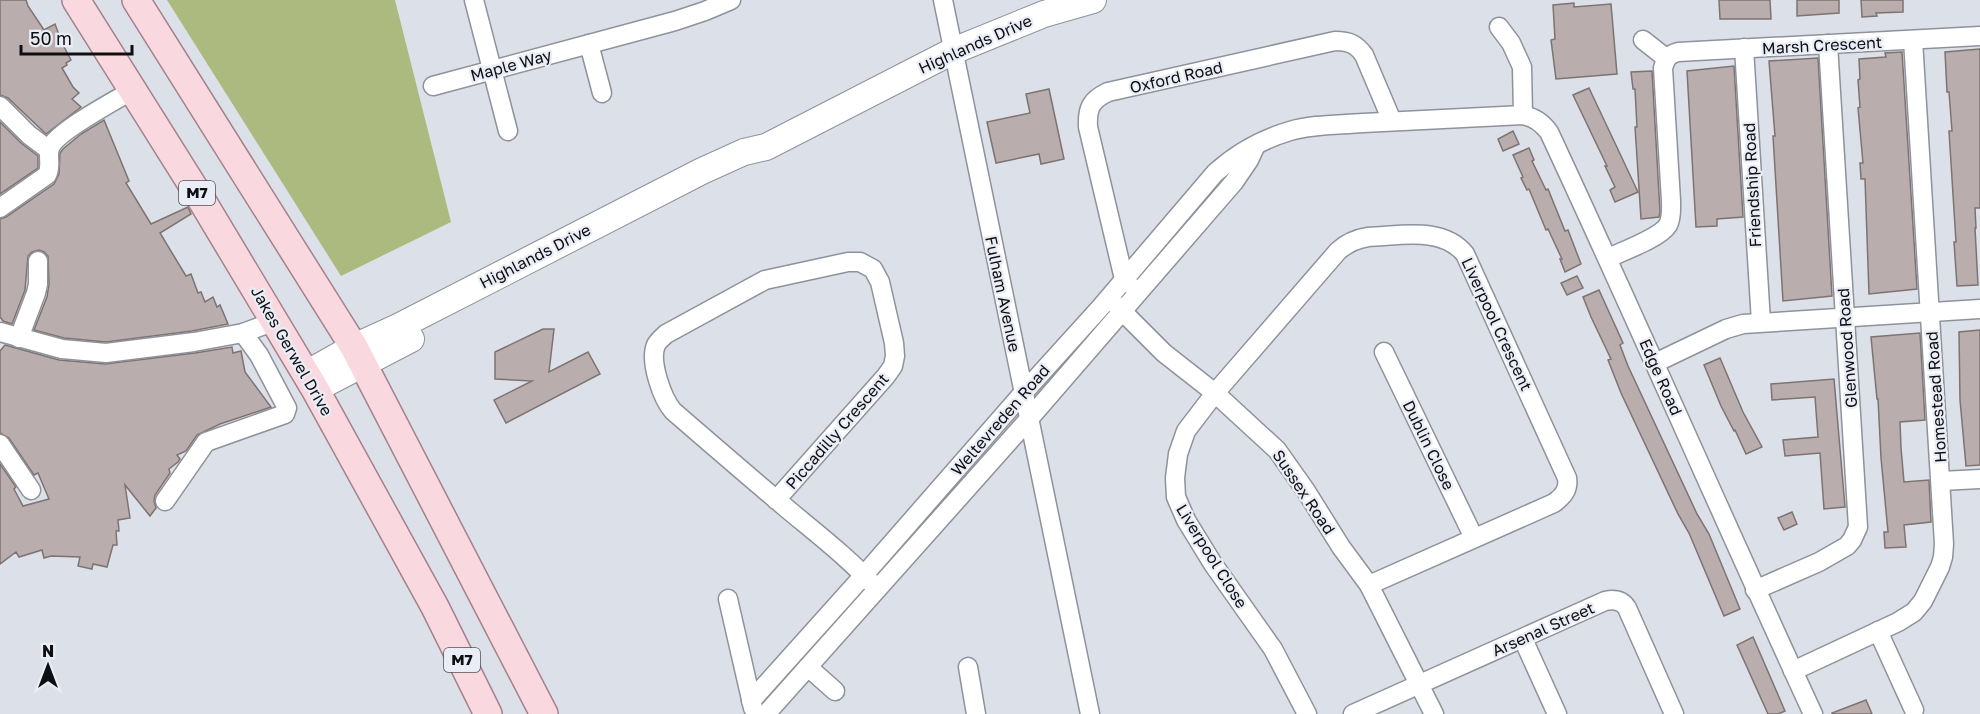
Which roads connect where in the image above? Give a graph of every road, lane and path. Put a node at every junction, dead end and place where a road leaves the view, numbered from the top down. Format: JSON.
{"nodes":[{"id":1,"x":76,"y":0,"type":"edge"},
{"id":2,"x":136,"y":0,"type":"edge"},
{"id":3,"x":474,"y":0,"type":"edge"},
{"id":4,"x":731,"y":0,"type":"edge"},
{"id":5,"x":943,"y":0,"type":"edge"},
{"id":6,"x":1093,"y":0,"type":"edge"},
{"id":7,"x":1499,"y":27,"type":"dead end"},
{"id":8,"x":1980,"y":36,"type":"edge"},
{"id":9,"x":1643,"y":40,"type":"dead end"},
{"id":10,"x":1913,"y":40,"type":"junction"},
{"id":11,"x":589,"y":44,"type":"junction"},
{"id":12,"x":1828,"y":44,"type":"junction"},
{"id":13,"x":1744,"y":48,"type":"junction"},
{"id":14,"x":953,"y":51,"type":"junction"},
{"id":15,"x":1666,"y":58,"type":"junction"},
{"id":16,"x":493,"y":70,"type":"junction"},
{"id":17,"x":433,"y":86,"type":"dead end"},
{"id":18,"x":133,"y":90,"type":"junction"},
{"id":19,"x":602,"y":93,"type":"dead end"},
{"id":20,"x":0,"y":106,"type":"edge"},
{"id":21,"x":1523,"y":115,"type":"junction"},
{"id":22,"x":1392,"y":121,"type":"junction"},
{"id":23,"x":508,"y":132,"type":"dead end"},
{"id":24,"x":1255,"y":147,"type":"junction"},
{"id":25,"x":49,"y":150,"type":"junction"},
{"id":26,"x":1,"y":204,"type":"edge"},
{"id":27,"x":1608,"y":258,"type":"junction"},
{"id":28,"x":38,"y":261,"type":"dead end"},
{"id":29,"x":1124,"y":279,"type":"junction"},
{"id":30,"x":1138,"y":292,"type":"junction"},
{"id":31,"x":1109,"y":297,"type":"junction"},
{"id":32,"x":1980,"y":309,"type":"edge"},
{"id":33,"x":1122,"y":311,"type":"junction"},
{"id":34,"x":1930,"y":312,"type":"junction"},
{"id":35,"x":1845,"y":317,"type":"junction"},
{"id":36,"x":275,"y":321,"type":"junction"},
{"id":37,"x":1761,"y":322,"type":"junction"},
{"id":38,"x":243,"y":333,"type":"junction"},
{"id":39,"x":6,"y":336,"type":"edge"},
{"id":40,"x":1384,"y":352,"type":"dead end"},
{"id":41,"x":359,"y":355,"type":"junction"},
{"id":42,"x":1655,"y":363,"type":"junction"},
{"id":43,"x":311,"y":381,"type":"junction"},
{"id":44,"x":1024,"y":392,"type":"junction"},
{"id":45,"x":1215,"y":393,"type":"junction"},
{"id":46,"x":1029,"y":419,"type":"junction"},
{"id":47,"x":0,"y":444,"type":"edge"},
{"id":48,"x":1980,"y":479,"type":"edge"},
{"id":49,"x":1941,"y":481,"type":"junction"},
{"id":50,"x":31,"y":490,"type":"dead end"},
{"id":51,"x":776,"y":500,"type":"junction"},
{"id":52,"x":165,"y":501,"type":"dead end"},
{"id":53,"x":1474,"y":538,"type":"junction"},
{"id":54,"x":864,"y":575,"type":"junction"},
{"id":55,"x":1369,"y":585,"type":"junction"},
{"id":56,"x":877,"y":589,"type":"junction"},
{"id":57,"x":1755,"y":590,"type":"junction"},
{"id":58,"x":728,"y":599,"type":"dead end"},
{"id":59,"x":1878,"y":631,"type":"junction"},
{"id":60,"x":1523,"y":639,"type":"junction"},
{"id":61,"x":808,"y":667,"type":"junction"},
{"id":62,"x":968,"y":667,"type":"dead end"},
{"id":63,"x":1793,"y":671,"type":"junction"},
{"id":64,"x":1419,"y":683,"type":"junction"},
{"id":65,"x":835,"y":691,"type":"dead end"},
{"id":66,"x":753,"y":708,"type":"edge"},
{"id":67,"x":1914,"y":710,"type":"dead end"},
{"id":68,"x":488,"y":714,"type":"edge"},
{"id":69,"x":544,"y":714,"type":"edge"},
{"id":70,"x":766,"y":714,"type":"edge"},
{"id":71,"x":976,"y":714,"type":"edge"},
{"id":72,"x":1090,"y":714,"type":"edge"},
{"id":73,"x":1307,"y":714,"type":"edge"},
{"id":74,"x":1353,"y":714,"type":"edge"},
{"id":75,"x":1434,"y":714,"type":"edge"},
{"id":76,"x":1557,"y":714,"type":"edge"},
{"id":77,"x":1674,"y":714,"type":"edge"},
{"id":78,"x":1813,"y":714,"type":"edge"}],
"edges":[{"from":1,"to":18,"type":"main road","name":"Jakes Gerwel Drive","number":"M7"},
{"from":2,"to":41,"type":"main road"},
{"from":3,"to":16,"type":"street"},
{"from":4,"to":11,"type":"street","name":"Maple Way"},
{"from":5,"to":14,"type":"street","name":"Fulham Avenue"},
{"from":6,"to":14,"type":"main road","name":"Highlands Drive"},
{"from":7,"to":21,"type":"street"},
{"from":8,"to":10,"type":"street","name":"Marsh Crescent"},
{"from":9,"to":15,"type":"street"},
{"from":10,"to":12,"type":"street","name":"Marsh Crescent"},
{"from":10,"to":34,"type":"street","name":"Homestead Road"},
{"from":11,"to":16,"type":"street","name":"Maple Way"},
{"from":11,"to":19,"type":"street"},
{"from":12,"to":13,"type":"street","name":"Marsh Crescent"},
{"from":12,"to":35,"type":"street","name":"Glenwood Road"},
{"from":13,"to":15,"type":"street","name":"Marsh Crescent"},
{"from":13,"to":37,"type":"street","name":"Friendship Road"},
{"from":14,"to":41,"type":"main road","name":"Highlands Drive"},
{"from":14,"to":44,"type":"street","name":"Fulham Avenue"},
{"from":15,"to":27,"type":"street"},
{"from":16,"to":17,"type":"street","name":"Maple Way"},
{"from":16,"to":23,"type":"street"},
{"from":18,"to":25,"type":"street"},
{"from":18,"to":36,"type":"main road","name":"Jakes Gerwel Drive","number":"M7"},
{"from":20,"to":25,"type":"street"},
{"from":21,"to":22,"type":"street","name":"Weltevreden Road"},
{"from":21,"to":27,"type":"street","name":"Edge Road"},
{"from":22,"to":24,"type":"street","name":"Weltevreden Road"},
{"from":22,"to":29,"type":"street","name":"Oxford Road"},
{"from":24,"to":29,"type":"street","name":"Weltevreden Road"},
{"from":24,"to":30,"type":"street","name":"Weltevreden Road"},
{"from":25,"to":26,"type":"street"},
{"from":27,"to":42,"type":"street","name":"Edge Road"},
{"from":28,"to":39,"type":"street"},
{"from":29,"to":30,"type":"street"},
{"from":29,"to":31,"type":"street","name":"Weltevreden Road"},
{"from":30,"to":33,"type":"street","name":"Weltevreden Road"},
{"from":31,"to":33,"type":"street","name":"Sussex Road"},
{"from":31,"to":44,"type":"street","name":"Weltevreden Road"},
{"from":32,"to":34,"type":"street"},
{"from":33,"to":45,"type":"street","name":"Sussex Road"},
{"from":33,"to":46,"type":"street","name":"Weltevreden Road"},
{"from":34,"to":35,"type":"street"},
{"from":34,"to":49,"type":"street","name":"Homestead Road"},
{"from":35,"to":37,"type":"street"},
{"from":35,"to":57,"type":"street","name":"Glenwood Road"},
{"from":36,"to":38,"type":"street"},
{"from":36,"to":43,"type":"main road","name":"Jakes Gerwel Drive","number":"M7"},
{"from":37,"to":42,"type":"street"},
{"from":38,"to":39,"type":"street"},
{"from":38,"to":52,"type":"street"},
{"from":40,"to":53,"type":"street","name":"Dublin Close"},
{"from":41,"to":43,"type":"main road","name":"Highlands Drive"},
{"from":41,"to":69,"type":"main road"},
{"from":42,"to":57,"type":"street","name":"Edge Road"},
{"from":43,"to":68,"type":"main road","name":"Jakes Gerwel Drive","number":"M7"},
{"from":44,"to":46,"type":"street","name":"Fulham Avenue"},
{"from":44,"to":54,"type":"street","name":"Weltevreden Road"},
{"from":45,"to":53,"type":"street","name":"Liverpool Crescent"},
{"from":45,"to":55,"type":"street","name":"Sussex Road"},
{"from":45,"to":73,"type":"street","name":"Liverpool Close"},
{"from":46,"to":56,"type":"street","name":"Weltevreden Road"},
{"from":46,"to":72,"type":"street","name":"Fulham Avenue"},
{"from":47,"to":50,"type":"street"},
{"from":48,"to":49,"type":"street"},
{"from":49,"to":59,"type":"street","name":"Homestead Road"},
{"from":51,"to":51,"type":"street","name":"Piccadilly Crescent"},
{"from":51,"to":54,"type":"street","name":"Piccadilly Crescent"},
{"from":53,"to":55,"type":"street","name":"Liverpool Crescent"},
{"from":54,"to":56,"type":"street","name":"Piccadilly Crescent"},
{"from":54,"to":66,"type":"street","name":"Weltevreden Road"},
{"from":55,"to":64,"type":"street","name":"Sussex Road"},
{"from":56,"to":61,"type":"street","name":"Weltevreden Road"},
{"from":57,"to":63,"type":"street","name":"Edge Road"},
{"from":58,"to":66,"type":"street"},
{"from":59,"to":63,"type":"street","name":"Homestead Road"},
{"from":59,"to":67,"type":"street"},
{"from":60,"to":64,"type":"street","name":"Arsenal Street"},
{"from":60,"to":76,"type":"street"},
{"from":60,"to":77,"type":"street","name":"Arsenal Street"},
{"from":61,"to":65,"type":"street"},
{"from":61,"to":70,"type":"street","name":"Weltevreden Road"},
{"from":62,"to":71,"type":"street"},
{"from":63,"to":78,"type":"street","name":"Edge Road"},
{"from":64,"to":74,"type":"street","name":"Arsenal Street"},
{"from":64,"to":75,"type":"street","name":"Sussex Road"}]}
